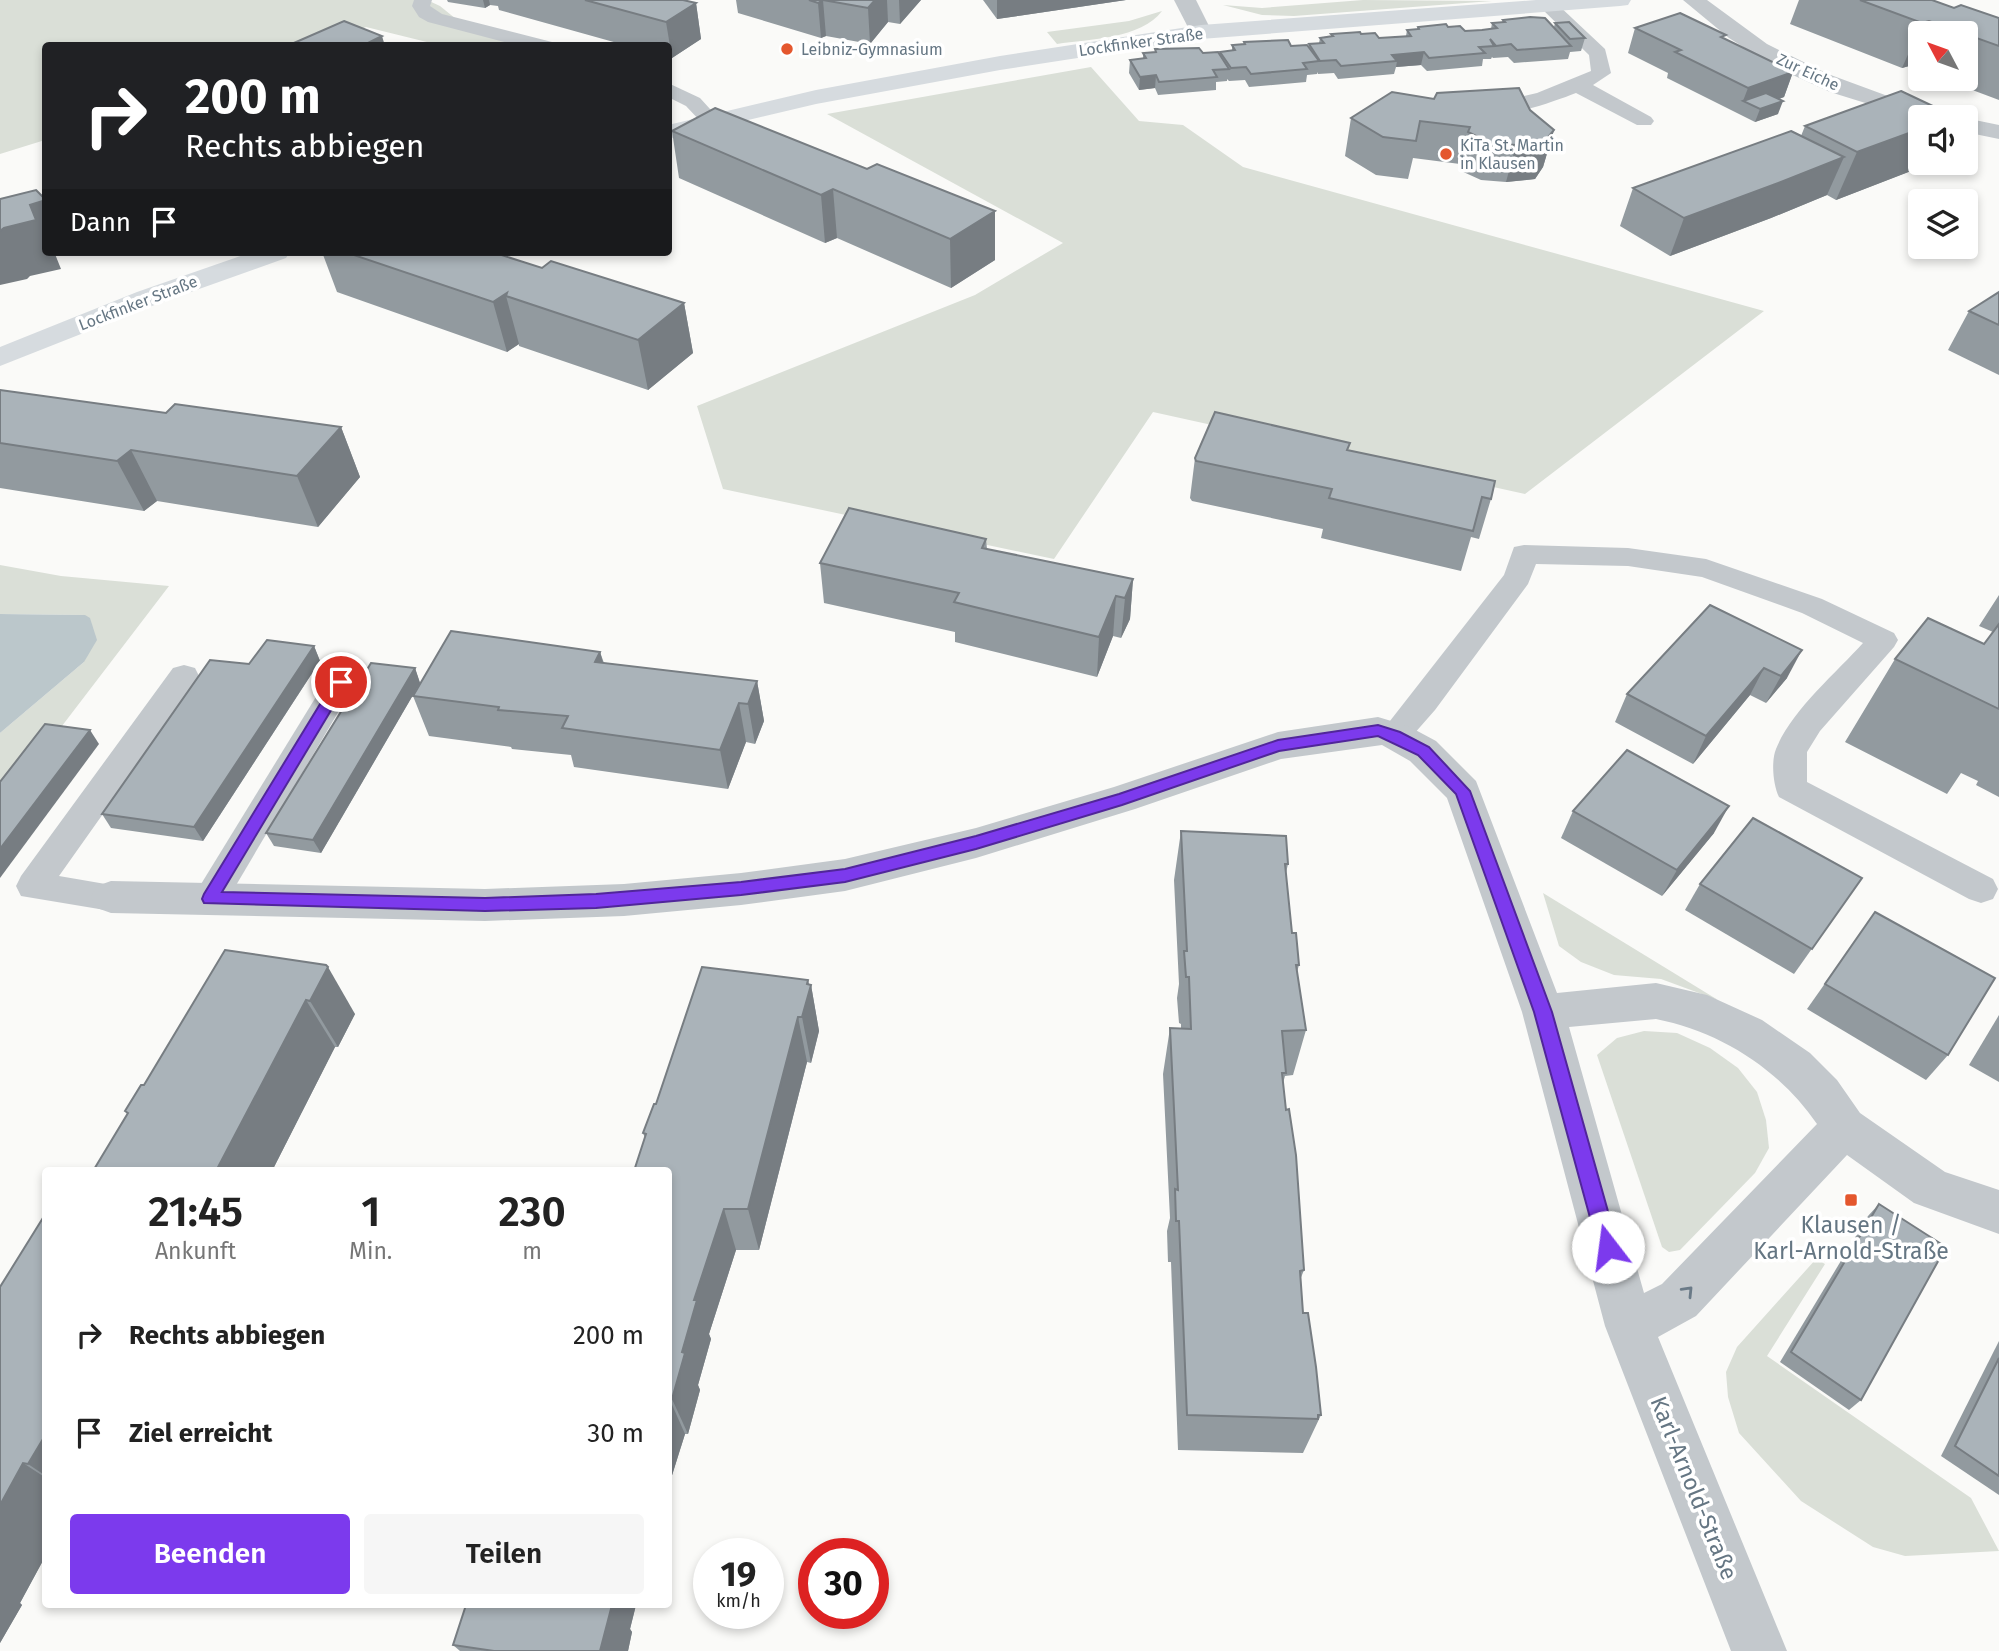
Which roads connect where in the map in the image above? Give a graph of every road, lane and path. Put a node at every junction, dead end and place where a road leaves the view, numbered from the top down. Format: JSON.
{"nodes":[{"id":1,"x":423,"y":0,"type":"edge"},
{"id":2,"x":1185,"y":0,"type":"edge"},
{"id":3,"x":1619,"y":0,"type":"edge"},
{"id":4,"x":1694,"y":0,"type":"edge"},
{"id":5,"x":1549,"y":6,"type":"junction"},
{"id":6,"x":1201,"y":33,"type":"junction"},
{"id":7,"x":529,"y":42,"type":"edge"},
{"id":8,"x":1579,"y":86,"type":"junction"},
{"id":9,"x":672,"y":91,"type":"edge"},
{"id":10,"x":1908,"y":108,"type":"edge"},
{"id":11,"x":1468,"y":113,"type":"edge"},
{"id":12,"x":710,"y":120,"type":"junction"},
{"id":13,"x":1644,"y":121,"type":"dead end"},
{"id":14,"x":1978,"y":128,"type":"edge"},
{"id":15,"x":672,"y":131,"type":"edge"},
{"id":16,"x":1999,"y":132,"type":"edge"},
{"id":17,"x":267,"y":256,"type":"edge"},
{"id":18,"x":0,"y":357,"type":"edge"},
{"id":19,"x":184,"y":676,"type":"dead end"},
{"id":20,"x":341,"y":682,"type":"dead end"},
{"id":21,"x":1395,"y":736,"type":"junction"},
{"id":22,"x":1980,"y":889,"type":"dead end"},
{"id":23,"x":111,"y":897,"type":"joint"},
{"id":24,"x":210,"y":899,"type":"junction"},
{"id":25,"x":1543,"y":1012,"type":"junction"},
{"id":26,"x":1844,"y":1127,"type":"junction"},
{"id":27,"x":1999,"y":1212,"type":"edge"},
{"id":28,"x":1629,"y":1326,"type":"junction"},
{"id":29,"x":1759,"y":1651,"type":"edge"}],
"edges":[{"from":1,"to":7,"type":"lane"},
{"from":2,"to":6,"type":"street"},
{"from":3,"to":5,"type":"street","name":"Lockfinker Straße"},
{"from":4,"to":10,"type":"street","name":"Zur Eiche"},
{"from":5,"to":6,"type":"street","name":"Lockfinker Straße"},
{"from":5,"to":8,"type":"lane"},
{"from":6,"to":12,"type":"street","name":"Lockfinker Straße"},
{"from":8,"to":11,"type":"lane"},
{"from":8,"to":13,"type":"lane"},
{"from":9,"to":12,"type":"lane"},
{"from":12,"to":15,"type":"street","name":"Lockfinker Straße"},
{"from":14,"to":16,"type":"street"},
{"from":17,"to":18,"type":"street","name":"Lockfinker Straße"},
{"from":19,"to":23,"type":"lane"},
{"from":20,"to":24,"type":"lane"},
{"from":21,"to":22,"type":"lane"},
{"from":21,"to":24,"type":"street","name":"Karl-Arnold-Straße"},
{"from":21,"to":25,"type":"street","name":"Karl-Arnold-Straße"},
{"from":23,"to":24,"type":"street","name":"Karl-Arnold-Straße"},
{"from":25,"to":26,"type":"street"},
{"from":25,"to":28,"type":"street","name":"Karl-Arnold-Straße"},
{"from":26,"to":27,"type":"street"},
{"from":28,"to":26,"type":"street","one_way":true},
{"from":28,"to":29,"type":"street","name":"Karl-Arnold-Straße"}]}
